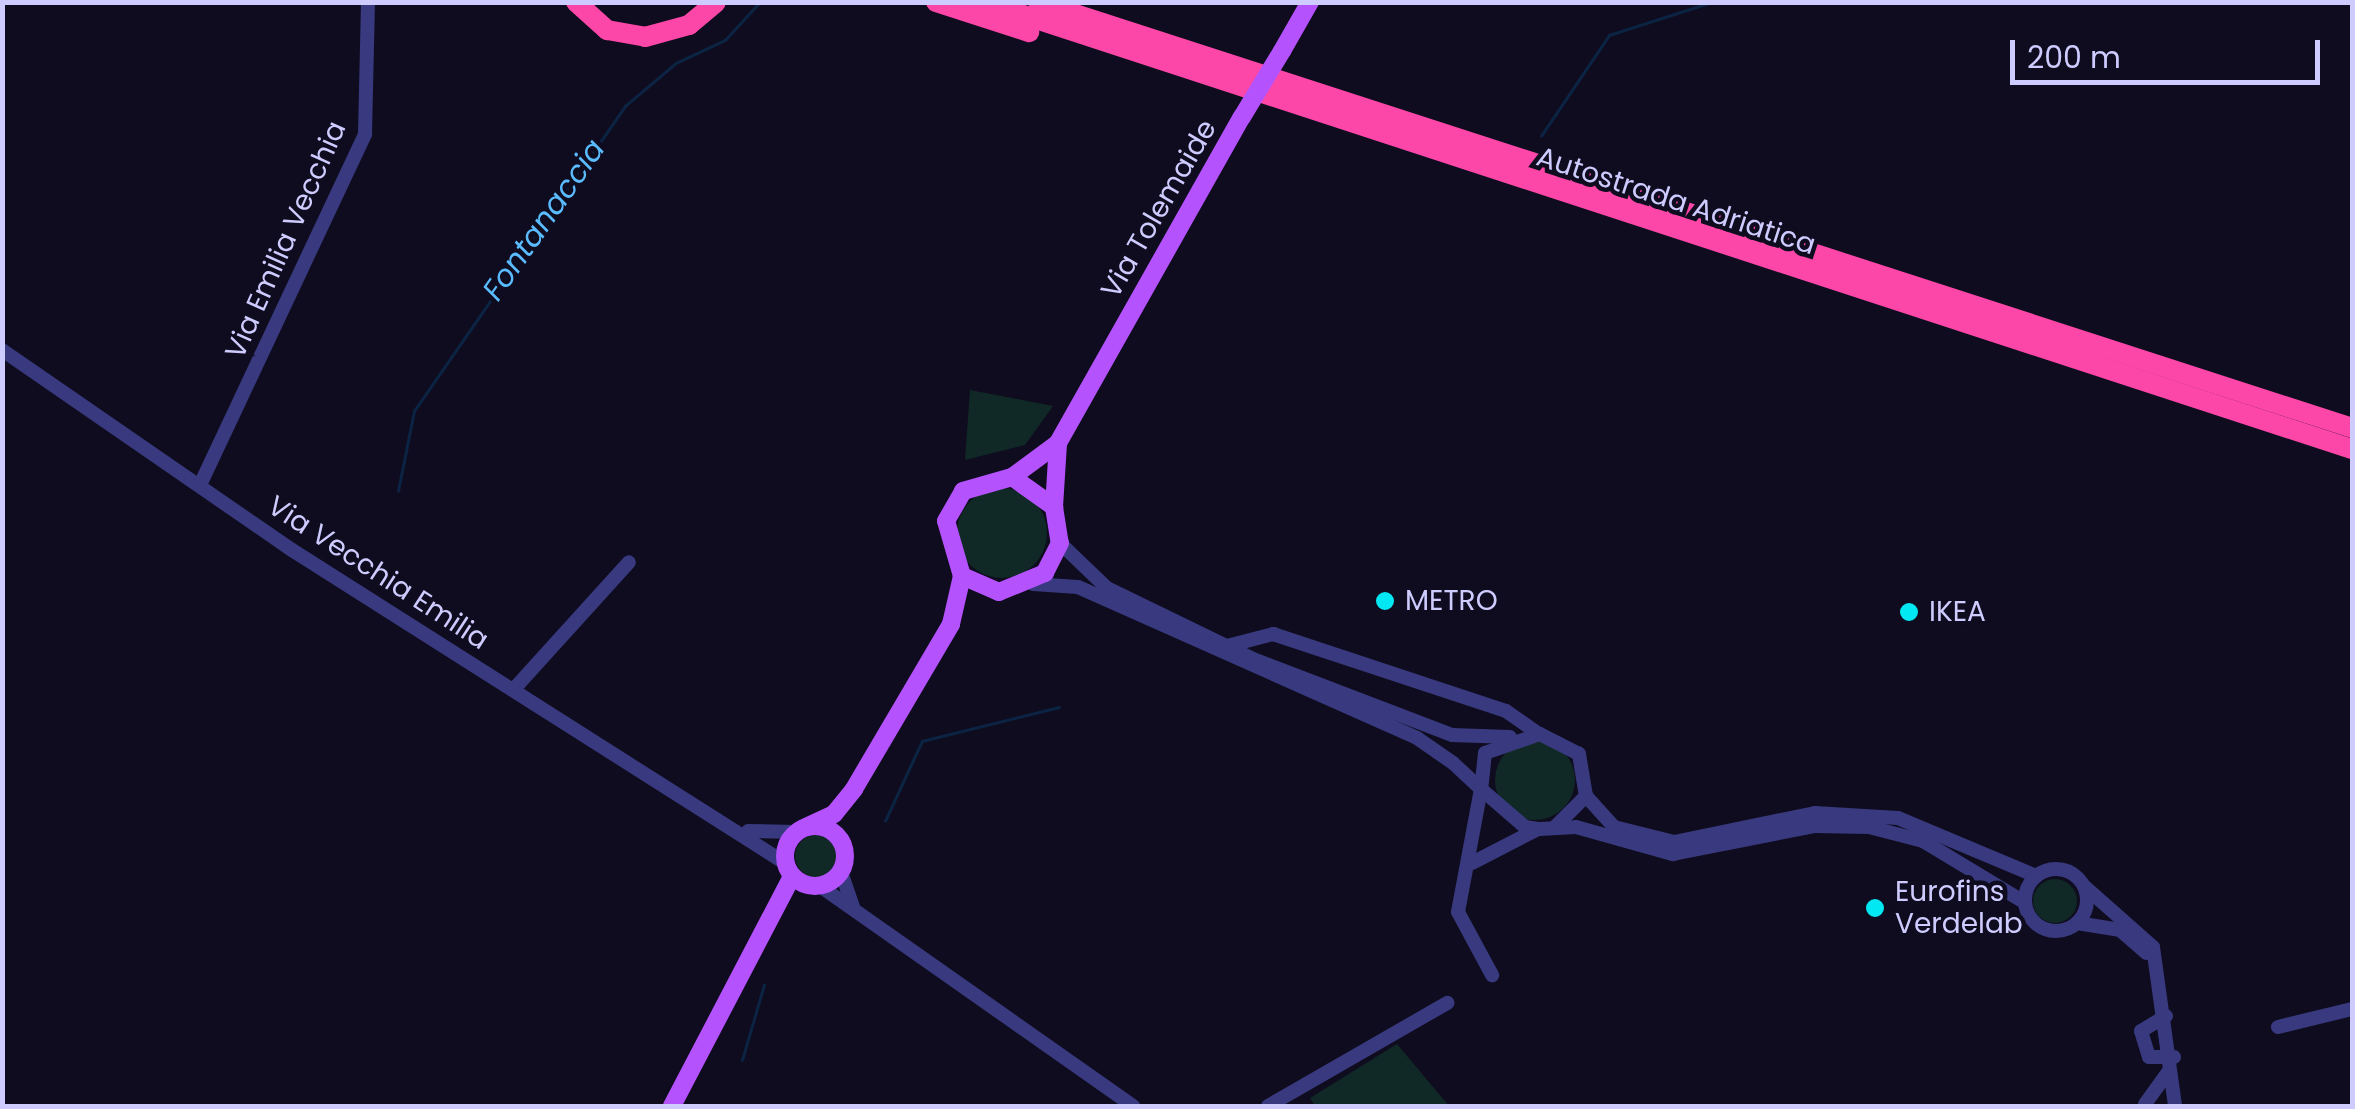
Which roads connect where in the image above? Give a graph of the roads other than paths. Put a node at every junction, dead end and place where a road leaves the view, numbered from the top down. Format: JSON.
{"nodes":[{"id":1,"x":368,"y":2,"type":"edge"},
{"id":2,"x":576,"y":2,"type":"edge"},
{"id":3,"x":716,"y":2,"type":"edge"},
{"id":4,"x":936,"y":2,"type":"edge"},
{"id":5,"x":984,"y":2,"type":"edge"},
{"id":6,"x":1038,"y":2,"type":"edge"},
{"id":7,"x":1082,"y":2,"type":"edge"},
{"id":8,"x":1310,"y":2,"type":"edge"},
{"id":9,"x":1238,"y":88,"type":"junction"},
{"id":10,"x":1392,"y":116,"type":"junction"},
{"id":11,"x":2,"y":350,"type":"edge"},
{"id":12,"x":2352,"y":428,"type":"edge"},
{"id":13,"x":1058,"y":443,"type":"junction"},
{"id":14,"x":2352,"y":449,"type":"edge"},
{"id":15,"x":1012,"y":477,"type":"junction"},
{"id":16,"x":200,"y":485,"type":"junction"},
{"id":17,"x":1054,"y":507,"type":"junction"},
{"id":18,"x":1060,"y":542,"type":"junction"},
{"id":19,"x":629,"y":562,"type":"dead end"},
{"id":20,"x":962,"y":576,"type":"junction"},
{"id":21,"x":1032,"y":584,"type":"junction"},
{"id":22,"x":999,"y":592,"type":"junction"},
{"id":23,"x":951,"y":624,"type":"junction"},
{"id":24,"x":1226,"y":646,"type":"junction"},
{"id":25,"x":514,"y":689,"type":"junction"},
{"id":26,"x":1540,"y":734,"type":"junction"},
{"id":27,"x":1512,"y":737,"type":"junction"},
{"id":28,"x":854,"y":789,"type":"junction"},
{"id":29,"x":1481,"y":789,"type":"junction"},
{"id":30,"x":1586,"y":796,"type":"junction"},
{"id":31,"x":1548,"y":828,"type":"junction"},
{"id":32,"x":732,"y":829,"type":"junction"},
{"id":33,"x":801,"y":829,"type":"junction"},
{"id":34,"x":844,"y":847,"type":"junction"},
{"id":35,"x":788,"y":869,"type":"junction"},
{"id":36,"x":841,"y":872,"type":"junction"},
{"id":37,"x":1463,"y":876,"type":"junction"},
{"id":38,"x":2036,"y":876,"type":"junction"},
{"id":39,"x":817,"y":886,"type":"junction"},
{"id":40,"x":2084,"y":886,"type":"junction"},
{"id":41,"x":2024,"y":902,"type":"junction"},
{"id":42,"x":860,"y":920,"type":"junction"},
{"id":43,"x":2077,"y":923,"type":"junction"},
{"id":44,"x":772,"y":927,"type":"junction"},
{"id":45,"x":1492,"y":975,"type":"dead end"},
{"id":46,"x":1446,"y":1003,"type":"dead end"},
{"id":47,"x":2352,"y":1009,"type":"edge"},
{"id":48,"x":2164,"y":1016,"type":"junction"},
{"id":49,"x":2278,"y":1027,"type":"dead end"},
{"id":50,"x":2171,"y":1057,"type":"junction"},
{"id":51,"x":2145,"y":1104,"type":"dead end"},
{"id":52,"x":672,"y":1106,"type":"edge"},
{"id":53,"x":1133,"y":1106,"type":"edge"},
{"id":54,"x":1268,"y":1106,"type":"edge"},
{"id":55,"x":2175,"y":1106,"type":"edge"}],
"edges":[{"from":1,"to":16,"type":"street","name":"Via Emilia Vecchia"},
{"from":2,"to":3,"type":"highway"},
{"from":4,"to":9,"type":"highway"},
{"from":5,"to":9,"type":"highway","name":"Autostrada Adriatica"},
{"from":6,"to":10,"type":"highway","name":"Autostrada Adriatica"},
{"from":7,"to":10,"type":"highway"},
{"from":8,"to":13,"type":"main road","name":"Via Tolemaide","bridge":true},
{"from":9,"to":14,"type":"highway","name":"Autostrada Adriatica"},
{"from":10,"to":12,"type":"highway","name":"Autostrada Adriatica"},
{"from":11,"to":16,"type":"street","name":"Via Vecchia Emilia"},
{"from":13,"to":15,"type":"main road","name":"Via Tolemaide"},
{"from":13,"to":17,"type":"main road","name":"Via Tolemaide"},
{"from":15,"to":17,"type":"main road"},
{"from":15,"to":20,"type":"main road","name":"Via Tolemaide"},
{"from":16,"to":25,"type":"street","name":"Via Vecchia Emilia"},
{"from":17,"to":18,"type":"main road","name":"Via Tolemaide"},
{"from":18,"to":21,"type":"main road"},
{"from":18,"to":24,"type":"street"},
{"from":19,"to":25,"type":"street"},
{"from":20,"to":22,"type":"main road"},
{"from":20,"to":23,"type":"main road"},
{"from":21,"to":22,"type":"main road"},
{"from":21,"to":29,"type":"street"},
{"from":22,"to":23,"type":"main road"},
{"from":23,"to":28,"type":"main road"},
{"from":24,"to":26,"type":"street"},
{"from":24,"to":27,"type":"street"},
{"from":25,"to":32,"type":"street","name":"Via Vecchia Emilia"},
{"from":26,"to":27,"type":"street"},
{"from":26,"to":30,"type":"street"},
{"from":27,"to":29,"type":"street"},
{"from":28,"to":33,"type":"main road"},
{"from":28,"to":34,"type":"main road"},
{"from":29,"to":31,"type":"street"},
{"from":29,"to":37,"type":"street"},
{"from":30,"to":31,"type":"street"},
{"from":30,"to":38,"type":"street"},
{"from":31,"to":37,"type":"street"},
{"from":31,"to":41,"type":"street"},
{"from":32,"to":33,"type":"street"},
{"from":32,"to":35,"type":"street","name":"Via Vecchia Emilia"},
{"from":33,"to":34,"type":"main road"},
{"from":33,"to":35,"type":"main road"},
{"from":34,"to":36,"type":"main road"},
{"from":35,"to":39,"type":"main road"},
{"from":35,"to":44,"type":"main road"},
{"from":36,"to":39,"type":"main road"},
{"from":36,"to":42,"type":"street"},
{"from":37,"to":45,"type":"street"},
{"from":38,"to":40,"type":"street"},
{"from":38,"to":41,"type":"street"},
{"from":39,"to":42,"type":"street"},
{"from":39,"to":44,"type":"main road"},
{"from":40,"to":43,"type":"street"},
{"from":40,"to":48,"type":"street"},
{"from":41,"to":43,"type":"street"},
{"from":42,"to":53,"type":"street"},
{"from":43,"to":48,"type":"street"},
{"from":44,"to":52,"type":"main road"},
{"from":46,"to":54,"type":"street"},
{"from":47,"to":49,"type":"street"},
{"from":48,"to":50,"type":"street"},
{"from":50,"to":51,"type":"street"},
{"from":50,"to":55,"type":"street"}]}
